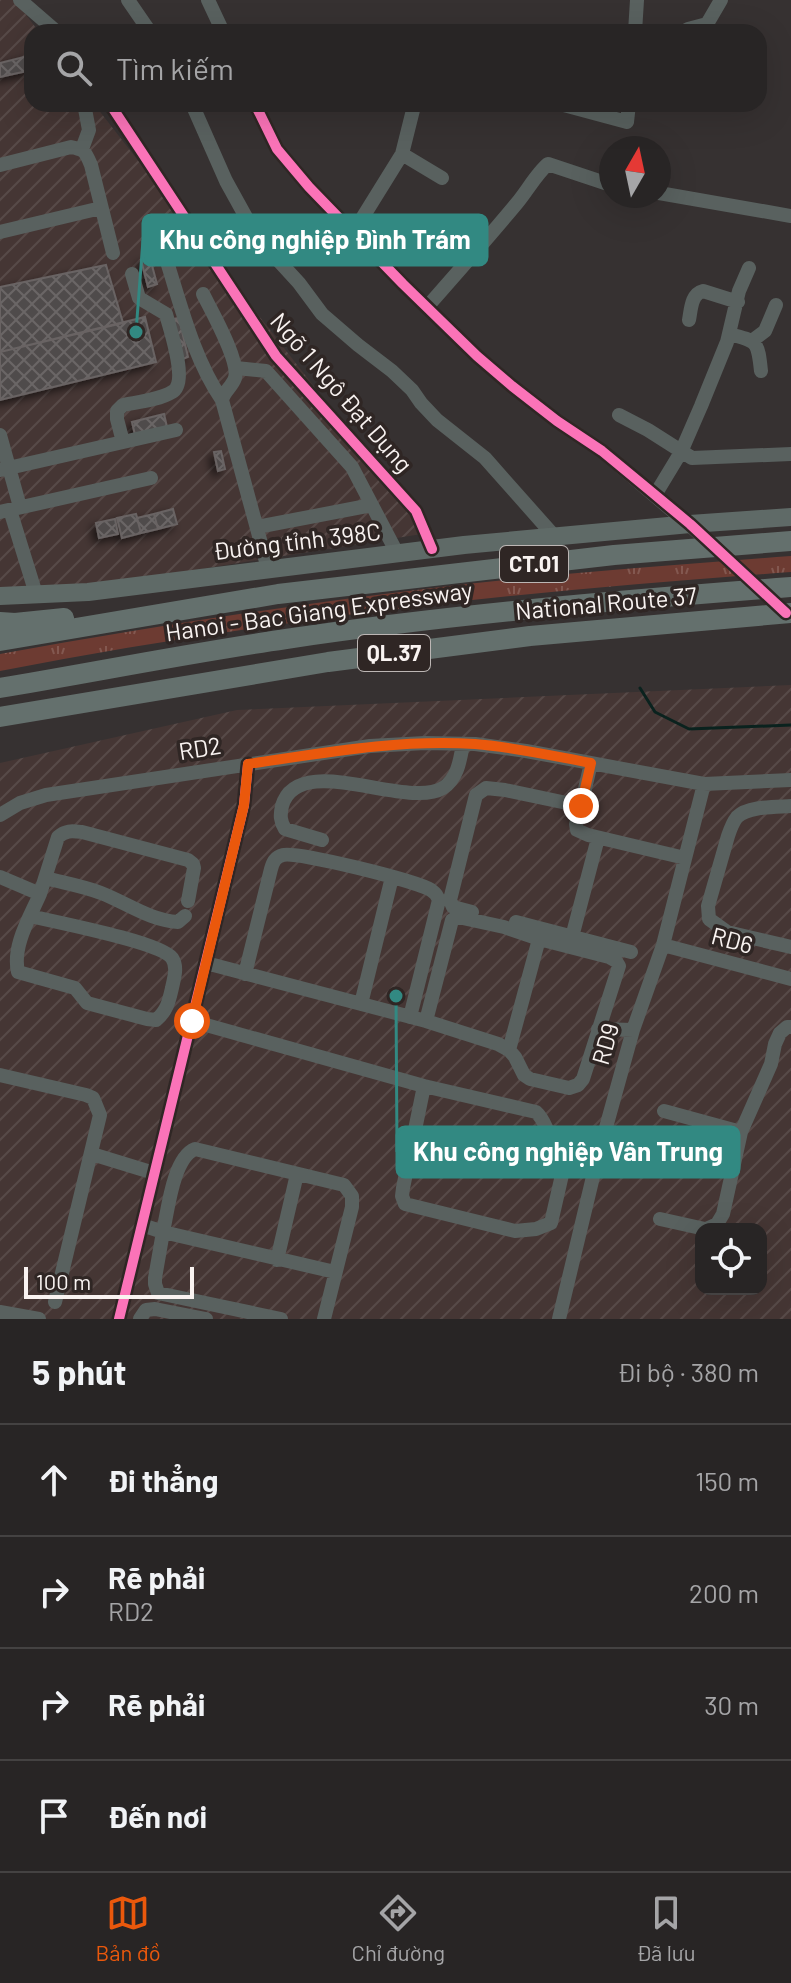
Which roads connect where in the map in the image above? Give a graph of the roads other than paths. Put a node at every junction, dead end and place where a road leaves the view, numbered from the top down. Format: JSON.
{"nodes":[{"id":1,"x":20,"y":0,"type":"edge"},
{"id":2,"x":128,"y":0,"type":"edge"},
{"id":3,"x":208,"y":0,"type":"edge"},
{"id":4,"x":637,"y":0,"type":"edge"},
{"id":5,"x":721,"y":0,"type":"edge"},
{"id":6,"x":48,"y":24,"type":"edge"},
{"id":7,"x":144,"y":24,"type":"edge"},
{"id":8,"x":219,"y":24,"type":"edge"},
{"id":9,"x":636,"y":24,"type":"edge"},
{"id":10,"x":707,"y":24,"type":"edge"},
{"id":11,"x":86,"y":112,"type":"edge"},
{"id":12,"x":115,"y":112,"type":"edge"},
{"id":13,"x":196,"y":112,"type":"edge"},
{"id":14,"x":259,"y":112,"type":"edge"},
{"id":15,"x":412,"y":112,"type":"edge"},
{"id":16,"x":590,"y":112,"type":"edge"},
{"id":17,"x":628,"y":112,"type":"edge"},
{"id":18,"x":82,"y":149,"type":"junction"},
{"id":19,"x":402,"y":154,"type":"junction"},
{"id":20,"x":0,"y":165,"type":"edge"},
{"id":21,"x":442,"y":178,"type":"dead end"},
{"id":22,"x":599,"y":181,"type":"edge"},
{"id":23,"x":671,"y":195,"type":"edge"},
{"id":24,"x":101,"y":208,"type":"junction"},
{"id":25,"x":791,"y":216,"type":"edge"},
{"id":26,"x":0,"y":232,"type":"edge"},
{"id":27,"x":353,"y":233,"type":"junction"},
{"id":28,"x":113,"y":253,"type":"dead end"},
{"id":29,"x":168,"y":265,"type":"dead end"},
{"id":30,"x":749,"y":268,"type":"dead end"},
{"id":31,"x":132,"y":274,"type":"dead end"},
{"id":32,"x":203,"y":294,"type":"dead end"},
{"id":33,"x":738,"y":302,"type":"junction"},
{"id":34,"x":776,"y":305,"type":"dead end"},
{"id":35,"x":427,"y":307,"type":"junction"},
{"id":36,"x":689,"y":320,"type":"dead end"},
{"id":37,"x":729,"y":334,"type":"junction"},
{"id":38,"x":753,"y":340,"type":"junction"},
{"id":39,"x":236,"y":368,"type":"junction"},
{"id":40,"x":761,"y":371,"type":"dead end"},
{"id":41,"x":222,"y":400,"type":"junction"},
{"id":42,"x":619,"y":415,"type":"dead end"},
{"id":43,"x":176,"y":430,"type":"dead end"},
{"id":44,"x":0,"y":435,"type":"edge"},
{"id":45,"x":123,"y":442,"type":"junction"},
{"id":46,"x":681,"y":452,"type":"junction"},
{"id":47,"x":791,"y":454,"type":"edge"},
{"id":48,"x":4,"y":469,"type":"edge"},
{"id":49,"x":151,"y":478,"type":"dead end"},
{"id":50,"x":655,"y":495,"type":"junction"},
{"id":51,"x":372,"y":505,"type":"junction"},
{"id":52,"x":15,"y":509,"type":"edge"},
{"id":53,"x":791,"y":517,"type":"edge"},
{"id":54,"x":690,"y":524,"type":"junction"},
{"id":55,"x":257,"y":527,"type":"junction"},
{"id":56,"x":555,"y":537,"type":"junction"},
{"id":57,"x":708,"y":541,"type":"tunnel mouth"},
{"id":58,"x":791,"y":541,"type":"edge"},
{"id":59,"x":432,"y":549,"type":"junction"},
{"id":60,"x":397,"y":553,"type":"junction"},
{"id":61,"x":268,"y":569,"type":"junction"},
{"id":62,"x":791,"y":587,"type":"edge"},
{"id":63,"x":36,"y":594,"type":"junction"},
{"id":64,"x":278,"y":594,"type":"junction"},
{"id":65,"x":0,"y":596,"type":"edge"},
{"id":66,"x":771,"y":598,"type":"tunnel mouth"},
{"id":67,"x":788,"y":613,"type":"edge"},
{"id":68,"x":0,"y":622,"type":"edge"},
{"id":69,"x":0,"y":641,"type":"edge"},
{"id":70,"x":0,"y":688,"type":"edge"},
{"id":71,"x":0,"y":717,"type":"edge"},
{"id":72,"x":463,"y":744,"type":"junction"},
{"id":73,"x":591,"y":763,"type":"junction"},
{"id":74,"x":248,"y":764,"type":"junction"},
{"id":75,"x":791,"y":780,"type":"edge"},
{"id":76,"x":704,"y":784,"type":"junction"},
{"id":77,"x":581,"y":806,"type":"junction"},
{"id":78,"x":791,"y":806,"type":"edge"},
{"id":79,"x":0,"y":815,"type":"edge"},
{"id":80,"x":598,"y":838,"type":"junction"},
{"id":81,"x":322,"y":840,"type":"dead end"},
{"id":82,"x":685,"y":858,"type":"junction"},
{"id":83,"x":0,"y":877,"type":"edge"},
{"id":84,"x":392,"y":877,"type":"junction"},
{"id":85,"x":45,"y":878,"type":"junction"},
{"id":86,"x":40,"y":894,"type":"junction"},
{"id":87,"x":30,"y":916,"type":"junction"},
{"id":88,"x":572,"y":937,"type":"junction"},
{"id":89,"x":539,"y":939,"type":"junction"},
{"id":90,"x":663,"y":945,"type":"junction"},
{"id":91,"x":791,"y":947,"type":"edge"},
{"id":92,"x":631,"y":952,"type":"dead end"},
{"id":93,"x":206,"y":963,"type":"junction"},
{"id":94,"x":245,"y":974,"type":"junction"},
{"id":95,"x":791,"y":979,"type":"edge"},
{"id":96,"x":361,"y":1004,"type":"junction"},
{"id":97,"x":410,"y":1017,"type":"junction"},
{"id":98,"x":192,"y":1021,"type":"junction"},
{"id":99,"x":426,"y":1021,"type":"junction"},
{"id":100,"x":791,"y":1027,"type":"edge"},
{"id":101,"x":598,"y":1029,"type":"junction"},
{"id":102,"x":633,"y":1030,"type":"junction"},
{"id":103,"x":509,"y":1050,"type":"junction"},
{"id":104,"x":0,"y":1075,"type":"edge"},
{"id":105,"x":424,"y":1086,"type":"junction"},
{"id":106,"x":664,"y":1111,"type":"dead end"},
{"id":107,"x":741,"y":1132,"type":"junction"},
{"id":108,"x":567,"y":1153,"type":"junction"},
{"id":109,"x":92,"y":1154,"type":"junction"},
{"id":110,"x":597,"y":1160,"type":"junction"},
{"id":111,"x":154,"y":1173,"type":"junction"},
{"id":112,"x":297,"y":1174,"type":"junction"},
{"id":113,"x":660,"y":1219,"type":"dead end"},
{"id":114,"x":718,"y":1223,"type":"edge"},
{"id":115,"x":142,"y":1225,"type":"junction"},
{"id":116,"x":695,"y":1227,"type":"edge"},
{"id":117,"x":163,"y":1232,"type":"junction"},
{"id":118,"x":277,"y":1260,"type":"junction"},
{"id":119,"x":335,"y":1272,"type":"junction"},
{"id":120,"x":55,"y":1302,"type":"dead end"},
{"id":121,"x":0,"y":1312,"type":"edge"},
{"id":122,"x":39,"y":1319,"type":"edge"},
{"id":123,"x":119,"y":1319,"type":"edge"},
{"id":124,"x":140,"y":1319,"type":"edge"},
{"id":125,"x":206,"y":1319,"type":"edge"},
{"id":126,"x":281,"y":1319,"type":"edge"},
{"id":127,"x":324,"y":1319,"type":"edge"},
{"id":128,"x":559,"y":1319,"type":"edge"}],
"edges":[{"from":1,"to":6,"type":"street"},
{"from":2,"to":7,"type":"street"},
{"from":3,"to":8,"type":"street"},
{"from":4,"to":9,"type":"street"},
{"from":5,"to":10,"type":"street"},
{"from":11,"to":18,"type":"street"},
{"from":12,"to":59,"type":"street","name":"Ngõ 1 Ngô Đạt Dụng"},
{"from":13,"to":56,"type":"street"},
{"from":14,"to":27,"type":"street"},
{"from":15,"to":19,"type":"street"},
{"from":16,"to":17,"type":"street"},
{"from":18,"to":20,"type":"street"},
{"from":18,"to":24,"type":"street"},
{"from":19,"to":21,"type":"street"},
{"from":19,"to":27,"type":"street"},
{"from":22,"to":35,"type":"street"},
{"from":23,"to":25,"type":"street"},
{"from":24,"to":26,"type":"street"},
{"from":24,"to":28,"type":"street"},
{"from":27,"to":35,"type":"street"},
{"from":29,"to":41,"type":"street"},
{"from":30,"to":33,"type":"street"},
{"from":31,"to":45,"type":"street"},
{"from":32,"to":39,"type":"street"},
{"from":33,"to":36,"type":"street"},
{"from":33,"to":37,"type":"street"},
{"from":34,"to":38,"type":"street"},
{"from":35,"to":50,"type":"street"},
{"from":37,"to":38,"type":"street"},
{"from":37,"to":46,"type":"street"},
{"from":38,"to":40,"type":"street"},
{"from":39,"to":41,"type":"street"},
{"from":39,"to":51,"type":"street"},
{"from":41,"to":55,"type":"street"},
{"from":42,"to":46,"type":"street"},
{"from":43,"to":45,"type":"street"},
{"from":44,"to":48,"type":"street"},
{"from":45,"to":48,"type":"street"},
{"from":46,"to":47,"type":"street"},
{"from":46,"to":50,"type":"street"},
{"from":48,"to":52,"type":"street"},
{"from":49,"to":52,"type":"street"},
{"from":50,"to":54,"type":"street"},
{"from":51,"to":55,"type":"street"},
{"from":51,"to":60,"type":"street"},
{"from":52,"to":63,"type":"street"},
{"from":53,"to":54,"type":"main road","name":"Đường tỉnh 398C"},
{"from":54,"to":56,"type":"main road","name":"Đường tỉnh 398C"},
{"from":54,"to":57,"type":"street"},
{"from":55,"to":61,"type":"street"},
{"from":56,"to":59,"type":"main road","name":"Đường tỉnh 398C"},
{"from":58,"to":64,"type":"highway","name":"Hanoi - Bac Giang Expressway","number":"CT.01"},
{"from":59,"to":60,"type":"main road","name":"Đường tỉnh 398C"},
{"from":60,"to":61,"type":"main road","name":"Đường tỉnh 398C"},
{"from":61,"to":63,"type":"main road","name":"Đường tỉnh 398C"},
{"from":62,"to":70,"type":"highway","name":"Hanoi - Bac Giang Expressway","number":"CT.01"},
{"from":63,"to":65,"type":"main road","name":"Đường tỉnh 398C"},
{"from":64,"to":68,"type":"highway"},
{"from":64,"to":69,"type":"highway","name":"Hanoi - Bac Giang Expressway","number":"CT.01"},
{"from":66,"to":67,"type":"street"},
{"from":67,"to":71,"type":"highway","name":"National Route 37","number":"QL.37"},
{"from":72,"to":73,"type":"street","name":"RD2"},
{"from":72,"to":74,"type":"street","name":"RD2"},
{"from":72,"to":81,"type":"street"},
{"from":73,"to":76,"type":"street","name":"RD2"},
{"from":73,"to":77,"type":"street"},
{"from":74,"to":79,"type":"street","name":"RD2"},
{"from":74,"to":93,"type":"street"},
{"from":75,"to":76,"type":"street","name":"RD2"},
{"from":76,"to":82,"type":"street","name":"RD9"},
{"from":77,"to":80,"type":"street"},
{"from":77,"to":88,"type":"street"},
{"from":78,"to":91,"type":"street"},
{"from":80,"to":82,"type":"street"},
{"from":80,"to":88,"type":"street"},
{"from":82,"to":90,"type":"street","name":"RD9"},
{"from":83,"to":86,"type":"street"},
{"from":84,"to":94,"type":"street"},
{"from":84,"to":96,"type":"street"},
{"from":84,"to":97,"type":"street"},
{"from":85,"to":85,"type":"street"},
{"from":85,"to":86,"type":"street"},
{"from":86,"to":87,"type":"street"},
{"from":87,"to":87,"type":"street"},
{"from":88,"to":92,"type":"street"},
{"from":89,"to":99,"type":"street"},
{"from":89,"to":101,"type":"street"},
{"from":89,"to":103,"type":"street"},
{"from":90,"to":95,"type":"street","name":"RD6"},
{"from":90,"to":102,"type":"street","name":"RD9"},
{"from":93,"to":94,"type":"street"},
{"from":93,"to":98,"type":"street"},
{"from":94,"to":96,"type":"street"},
{"from":96,"to":97,"type":"street"},
{"from":97,"to":99,"type":"street"},
{"from":98,"to":105,"type":"street"},
{"from":98,"to":111,"type":"street"},
{"from":99,"to":103,"type":"street"},
{"from":100,"to":107,"type":"street"},
{"from":101,"to":102,"type":"street"},
{"from":101,"to":103,"type":"street"},
{"from":102,"to":110,"type":"street","name":"RD9"},
{"from":104,"to":109,"type":"street"},
{"from":105,"to":108,"type":"street"},
{"from":105,"to":108,"type":"street"},
{"from":106,"to":107,"type":"street"},
{"from":107,"to":114,"type":"street"},
{"from":108,"to":110,"type":"street"},
{"from":109,"to":111,"type":"street"},
{"from":109,"to":120,"type":"street"},
{"from":110,"to":128,"type":"street","name":"RD9"},
{"from":111,"to":115,"type":"street"},
{"from":112,"to":117,"type":"street"},
{"from":112,"to":118,"type":"street"},
{"from":112,"to":119,"type":"street"},
{"from":113,"to":116,"type":"street"},
{"from":115,"to":117,"type":"street"},
{"from":115,"to":123,"type":"street"},
{"from":117,"to":118,"type":"street"},
{"from":117,"to":126,"type":"street"},
{"from":118,"to":119,"type":"street"},
{"from":119,"to":127,"type":"street"},
{"from":121,"to":122,"type":"street"},
{"from":124,"to":125,"type":"street"}]}
